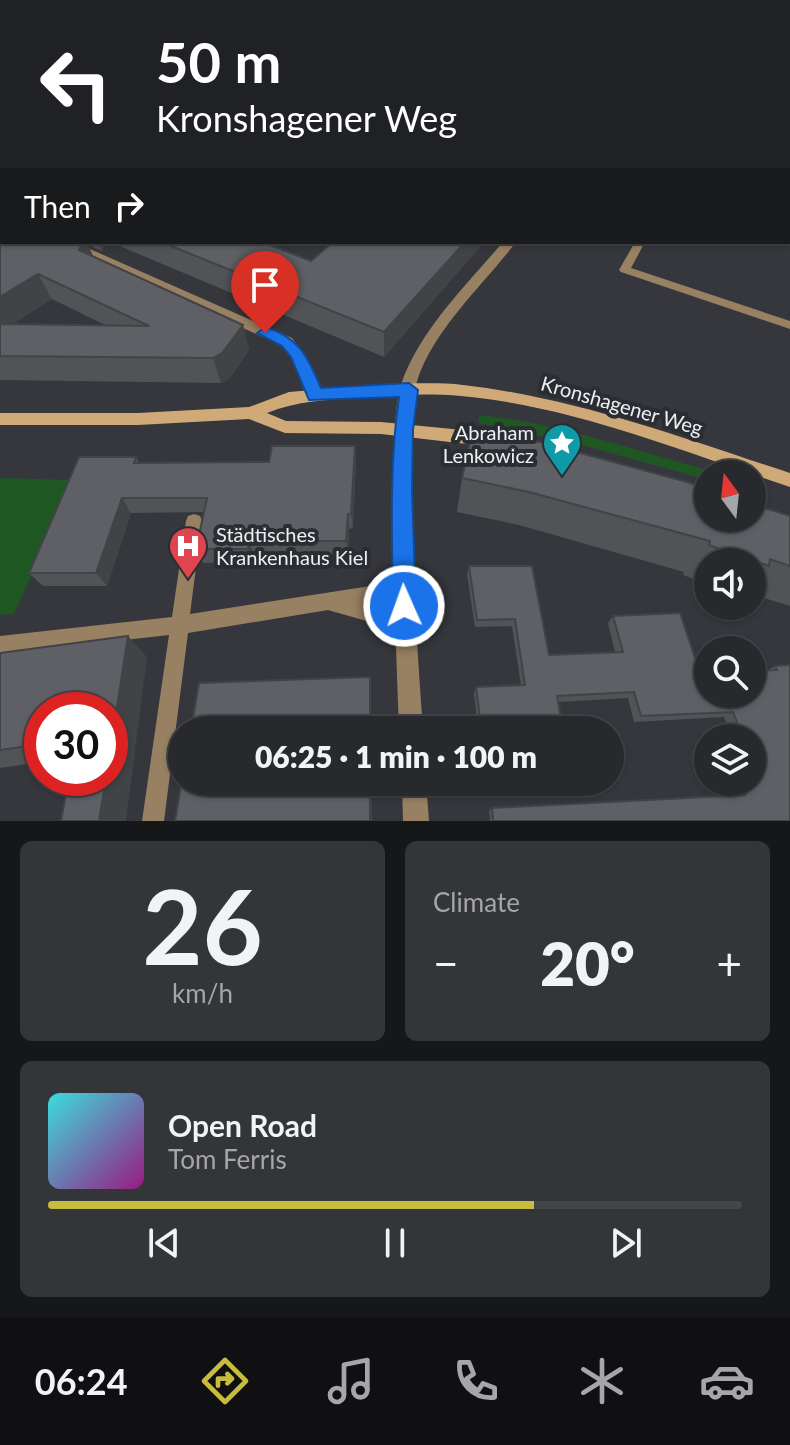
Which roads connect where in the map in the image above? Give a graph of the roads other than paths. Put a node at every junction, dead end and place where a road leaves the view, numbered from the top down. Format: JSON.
{"nodes":[{"id":1,"x":68,"y":244,"type":"edge"},
{"id":2,"x":508,"y":244,"type":"edge"},
{"id":3,"x":639,"y":244,"type":"edge"},
{"id":4,"x":790,"y":325,"type":"edge"},
{"id":5,"x":409,"y":390,"type":"junction"},
{"id":6,"x":315,"y":395,"type":"junction"},
{"id":7,"x":250,"y":413,"type":"junction"},
{"id":8,"x":0,"y":419,"type":"edge"},
{"id":9,"x":404,"y":430,"type":"junction"},
{"id":10,"x":516,"y":443,"type":"edge"},
{"id":11,"x":790,"y":480,"type":"edge"},
{"id":12,"x":194,"y":521,"type":"dead end"},
{"id":13,"x":403,"y":589,"type":"junction"},
{"id":14,"x":327,"y":601,"type":"junction"},
{"id":15,"x":405,"y":623,"type":"junction"},
{"id":16,"x":179,"y":625,"type":"junction"},
{"id":17,"x":0,"y":645,"type":"edge"},
{"id":18,"x":410,"y":716,"type":"edge"},
{"id":19,"x":415,"y":796,"type":"edge"},
{"id":20,"x":153,"y":821,"type":"edge"},
{"id":21,"x":416,"y":821,"type":"edge"}],
"edges":[{"from":1,"to":6,"type":"street"},
{"from":2,"to":5,"type":"street"},
{"from":3,"to":4,"type":"lane"},
{"from":5,"to":6,"type":"main road","name":"Kronshagener Weg"},
{"from":5,"to":9,"type":"street"},
{"from":5,"to":11,"type":"main road","name":"Kronshagener Weg"},
{"from":6,"to":7,"type":"main road","name":"Kronshagener Weg"},
{"from":7,"to":8,"type":"main road","name":"Kronshagener Weg"},
{"from":7,"to":9,"type":"main road","name":"Kronshagener Weg"},
{"from":9,"to":10,"type":"main road","name":"Kronshagener Weg"},
{"from":9,"to":13,"type":"street"},
{"from":12,"to":16,"type":"lane"},
{"from":13,"to":14,"type":"lane"},
{"from":13,"to":15,"type":"street"},
{"from":14,"to":15,"type":"lane"},
{"from":14,"to":16,"type":"lane"},
{"from":15,"to":18,"type":"street"},
{"from":16,"to":17,"type":"lane"},
{"from":16,"to":20,"type":"lane"},
{"from":19,"to":21,"type":"street"}]}
